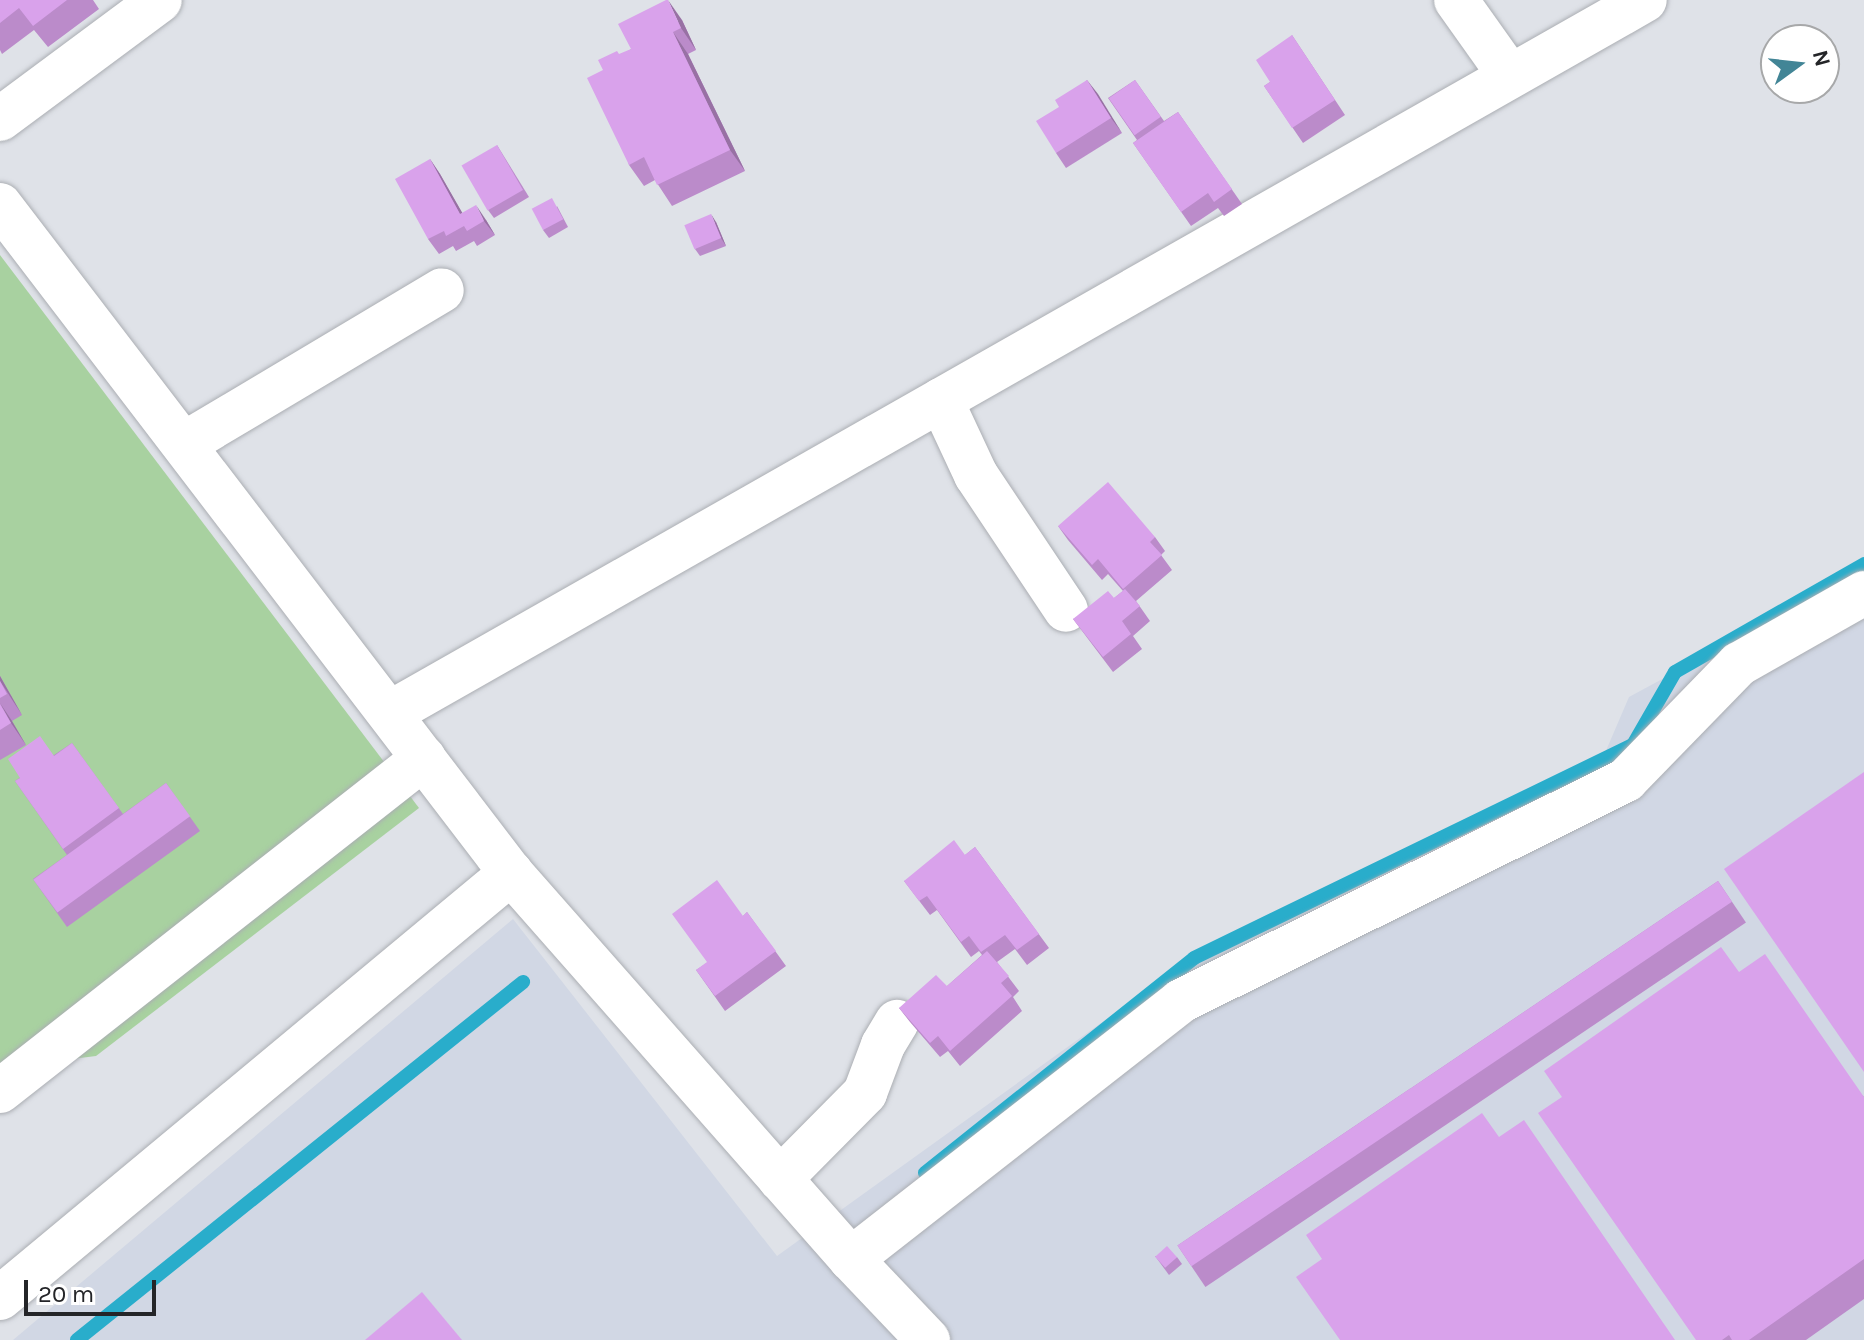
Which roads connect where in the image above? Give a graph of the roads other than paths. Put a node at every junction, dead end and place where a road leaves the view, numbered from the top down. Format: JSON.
{"nodes":[{"id":1,"x":160,"y":0,"type":"edge"},
{"id":2,"x":1456,"y":0,"type":"edge"},
{"id":3,"x":1645,"y":0,"type":"edge"},
{"id":4,"x":1510,"y":76,"type":"junction"},
{"id":5,"x":0,"y":119,"type":"edge"},
{"id":6,"x":0,"y":205,"type":"edge"},
{"id":7,"x":442,"y":290,"type":"dead end"},
{"id":8,"x":941,"y":400,"type":"junction"},
{"id":9,"x":184,"y":444,"type":"junction"},
{"id":10,"x":1864,"y":593,"type":"edge"},
{"id":11,"x":1066,"y":610,"type":"dead end"},
{"id":12,"x":390,"y":713,"type":"junction"},
{"id":13,"x":424,"y":758,"type":"junction"},
{"id":14,"x":511,"y":873,"type":"junction"},
{"id":15,"x":897,"y":1022,"type":"edge"},
{"id":16,"x":0,"y":1091,"type":"edge"},
{"id":17,"x":780,"y":1179,"type":"junction"},
{"id":18,"x":851,"y":1259,"type":"junction"},
{"id":19,"x":4,"y":1287,"type":"edge"},
{"id":20,"x":928,"y":1340,"type":"edge"}],
"edges":[{"from":1,"to":5,"type":"street"},
{"from":2,"to":4,"type":"street"},
{"from":3,"to":4,"type":"street"},
{"from":4,"to":8,"type":"street"},
{"from":6,"to":9,"type":"street"},
{"from":7,"to":9,"type":"street"},
{"from":8,"to":11,"type":"street"},
{"from":8,"to":12,"type":"street"},
{"from":9,"to":12,"type":"street"},
{"from":10,"to":18,"type":"street"},
{"from":12,"to":13,"type":"street"},
{"from":13,"to":14,"type":"street"},
{"from":13,"to":16,"type":"street"},
{"from":14,"to":17,"type":"street"},
{"from":14,"to":19,"type":"street"},
{"from":15,"to":17,"type":"street"},
{"from":17,"to":18,"type":"street"},
{"from":18,"to":20,"type":"street"}]}
